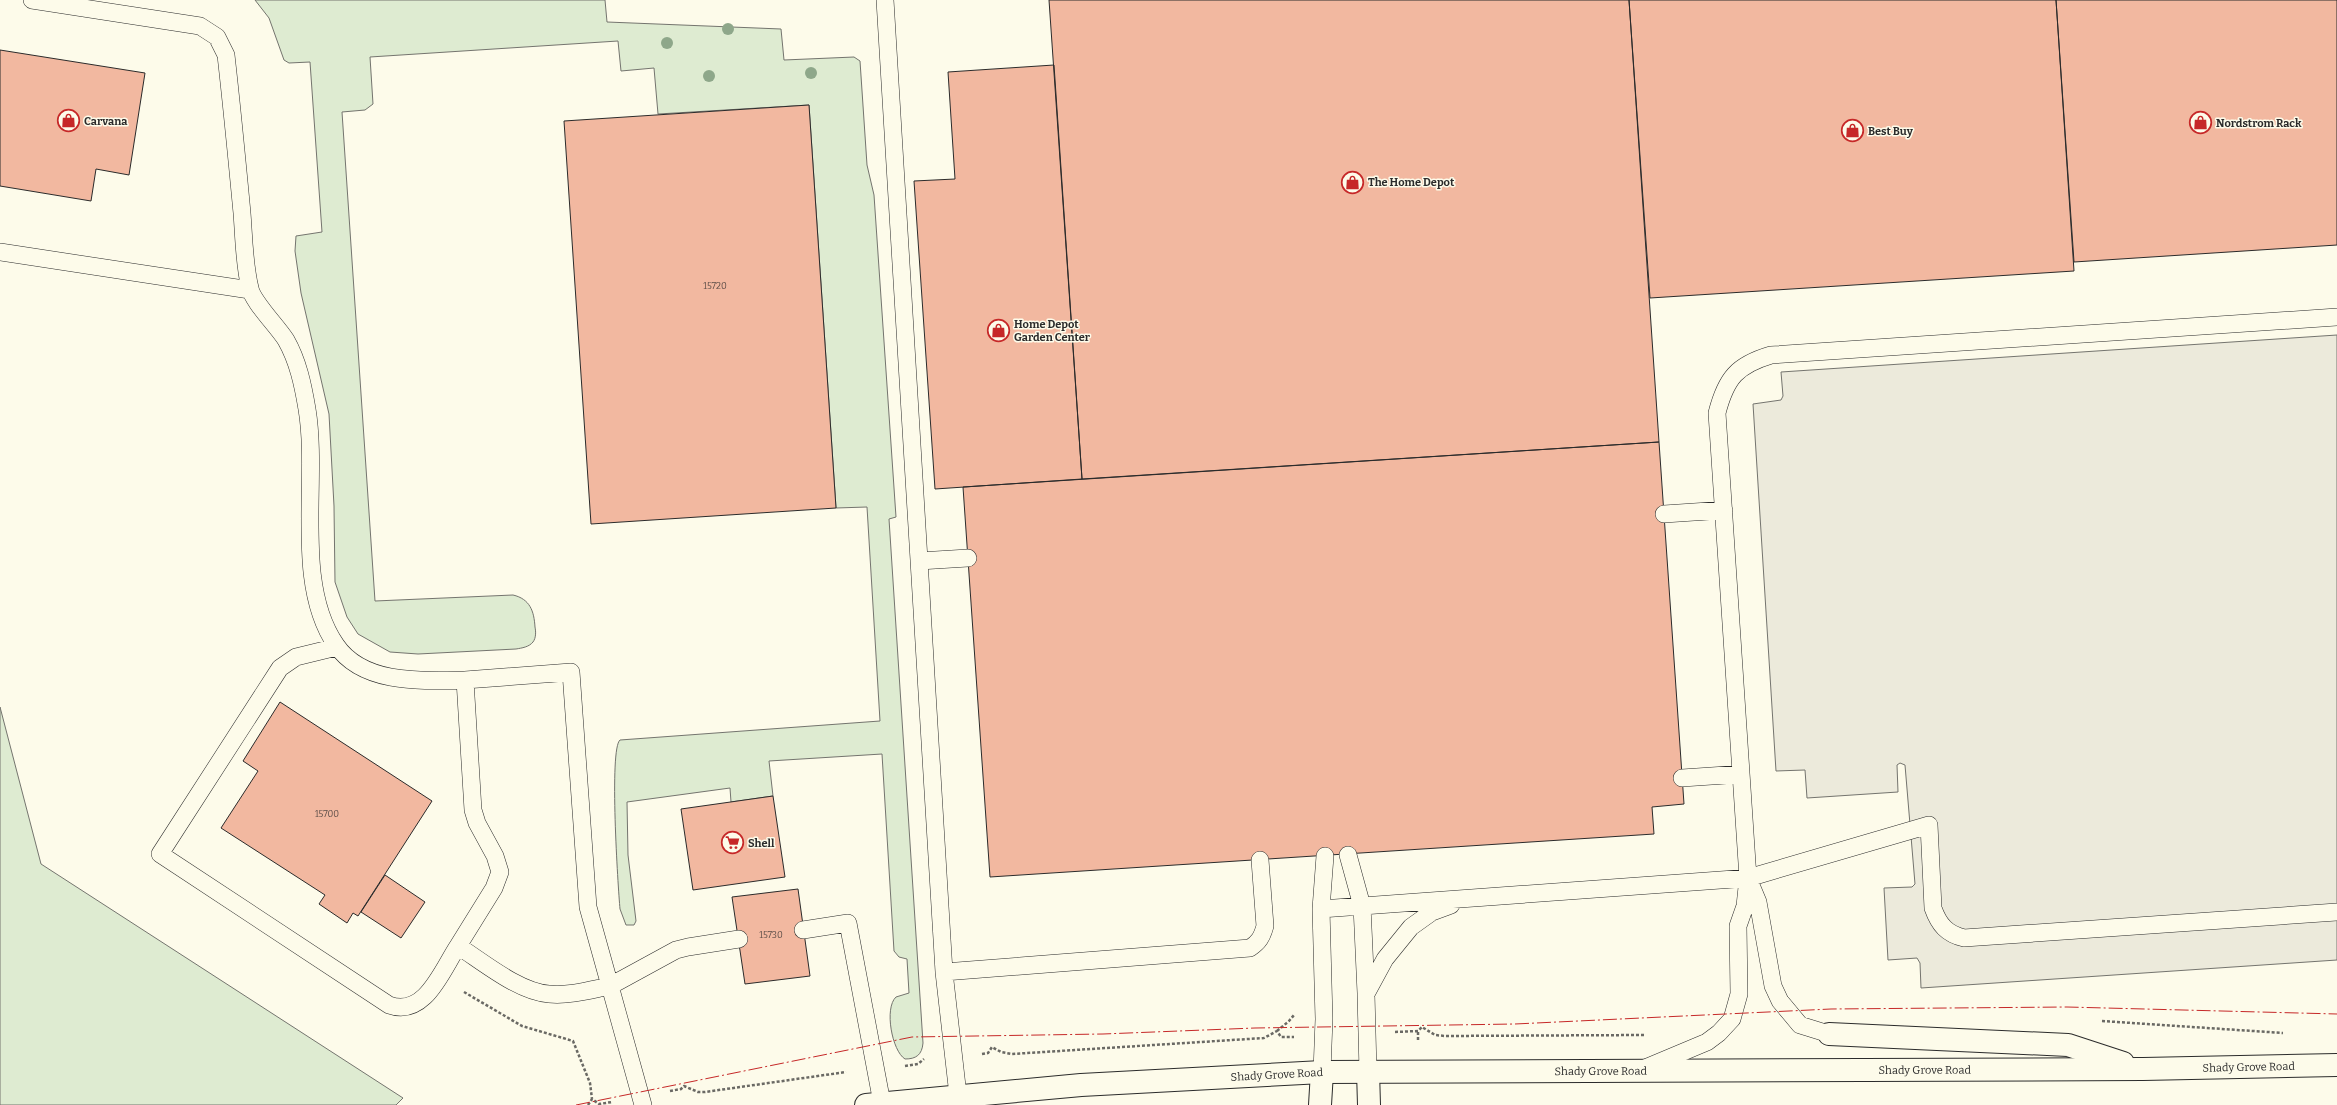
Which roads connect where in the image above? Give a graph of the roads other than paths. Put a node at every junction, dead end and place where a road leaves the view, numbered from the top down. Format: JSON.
{"nodes":[{"id":1,"x":32,"y":0,"type":"edge"},
{"id":2,"x":885,"y":0,"type":"edge"},
{"id":3,"x":0,"y":252,"type":"edge"},
{"id":4,"x":250,"y":290,"type":"junction"},
{"id":5,"x":2337,"y":317,"type":"edge"},
{"id":6,"x":1724,"y":510,"type":"junction"},
{"id":7,"x":1664,"y":514,"type":"dead end"},
{"id":8,"x":968,"y":558,"type":"dead end"},
{"id":9,"x":919,"y":561,"type":"junction"},
{"id":10,"x":337,"y":647,"type":"junction"},
{"id":11,"x":465,"y":680,"type":"junction"},
{"id":12,"x":1741,"y":774,"type":"junction"},
{"id":13,"x":1682,"y":778,"type":"dead end"},
{"id":14,"x":1348,"y":854,"type":"dead end"},
{"id":15,"x":1325,"y":856,"type":"dead end"},
{"id":16,"x":1260,"y":860,"type":"dead end"},
{"id":17,"x":1748,"y":878,"type":"junction"},
{"id":18,"x":1467,"y":899,"type":"junction"},
{"id":19,"x":1362,"y":906,"type":"junction"},
{"id":20,"x":1321,"y":909,"type":"junction"},
{"id":21,"x":2337,"y":912,"type":"edge"},
{"id":22,"x":803,"y":930,"type":"dead end"},
{"id":23,"x":739,"y":939,"type":"dead end"},
{"id":24,"x":458,"y":946,"type":"junction"},
{"id":25,"x":944,"y":972,"type":"junction"},
{"id":26,"x":610,"y":986,"type":"junction"},
{"id":27,"x":1366,"y":994,"type":"junction"},
{"id":28,"x":1829,"y":1034,"type":"joint"},
{"id":29,"x":2337,"y":1066,"type":"edge"},
{"id":30,"x":1642,"y":1069,"type":"junction"},
{"id":31,"x":2143,"y":1069,"type":"junction"},
{"id":32,"x":1368,"y":1070,"type":"junction"},
{"id":33,"x":1322,"y":1072,"type":"junction"},
{"id":34,"x":958,"y":1095,"type":"junction"},
{"id":35,"x":874,"y":1104,"type":"edge"},
{"id":36,"x":643,"y":1105,"type":"edge"},
{"id":37,"x":1320,"y":1105,"type":"edge"},
{"id":38,"x":1369,"y":1105,"type":"edge"}],
"edges":[{"from":1,"to":4,"type":"lane"},
{"from":2,"to":9,"type":"lane"},
{"from":3,"to":4,"type":"lane"},
{"from":4,"to":10,"type":"lane"},
{"from":5,"to":6,"type":"lane"},
{"from":6,"to":7,"type":"lane"},
{"from":6,"to":12,"type":"lane"},
{"from":8,"to":9,"type":"lane"},
{"from":9,"to":25,"type":"lane"},
{"from":10,"to":11,"type":"lane"},
{"from":10,"to":24,"type":"lane"},
{"from":11,"to":24,"type":"lane"},
{"from":11,"to":26,"type":"lane"},
{"from":12,"to":13,"type":"lane"},
{"from":12,"to":17,"type":"lane"},
{"from":14,"to":19,"type":"lane"},
{"from":15,"to":20,"type":"lane"},
{"from":16,"to":25,"type":"lane"},
{"from":17,"to":18,"type":"lane"},
{"from":17,"to":21,"type":"lane"},
{"from":17,"to":28,"type":"lane"},
{"from":17,"to":30,"type":"lane"},
{"from":18,"to":19,"type":"lane"},
{"from":18,"to":27,"type":"lane"},
{"from":19,"to":20,"type":"lane"},
{"from":19,"to":27,"type":"lane"},
{"from":20,"to":33,"type":"lane"},
{"from":22,"to":35,"type":"lane"},
{"from":23,"to":26,"type":"lane"},
{"from":24,"to":26,"type":"lane"},
{"from":25,"to":34,"type":"lane"},
{"from":26,"to":36,"type":"lane"},
{"from":27,"to":32,"type":"lane"},
{"from":28,"to":31,"type":"main road"},
{"from":29,"to":31,"type":"main road","name":"Shady Grove Road"},
{"from":30,"to":31,"type":"main road","name":"Shady Grove Road"},
{"from":30,"to":32,"type":"main road","name":"Shady Grove Road"},
{"from":32,"to":33,"type":"main road","name":"Shady Grove Road"},
{"from":32,"to":38,"type":"main road"},
{"from":33,"to":34,"type":"main road","name":"Shady Grove Road"},
{"from":33,"to":37,"type":"main road"},
{"from":34,"to":35,"type":"main road","name":"Shady Grove Road"}]}
